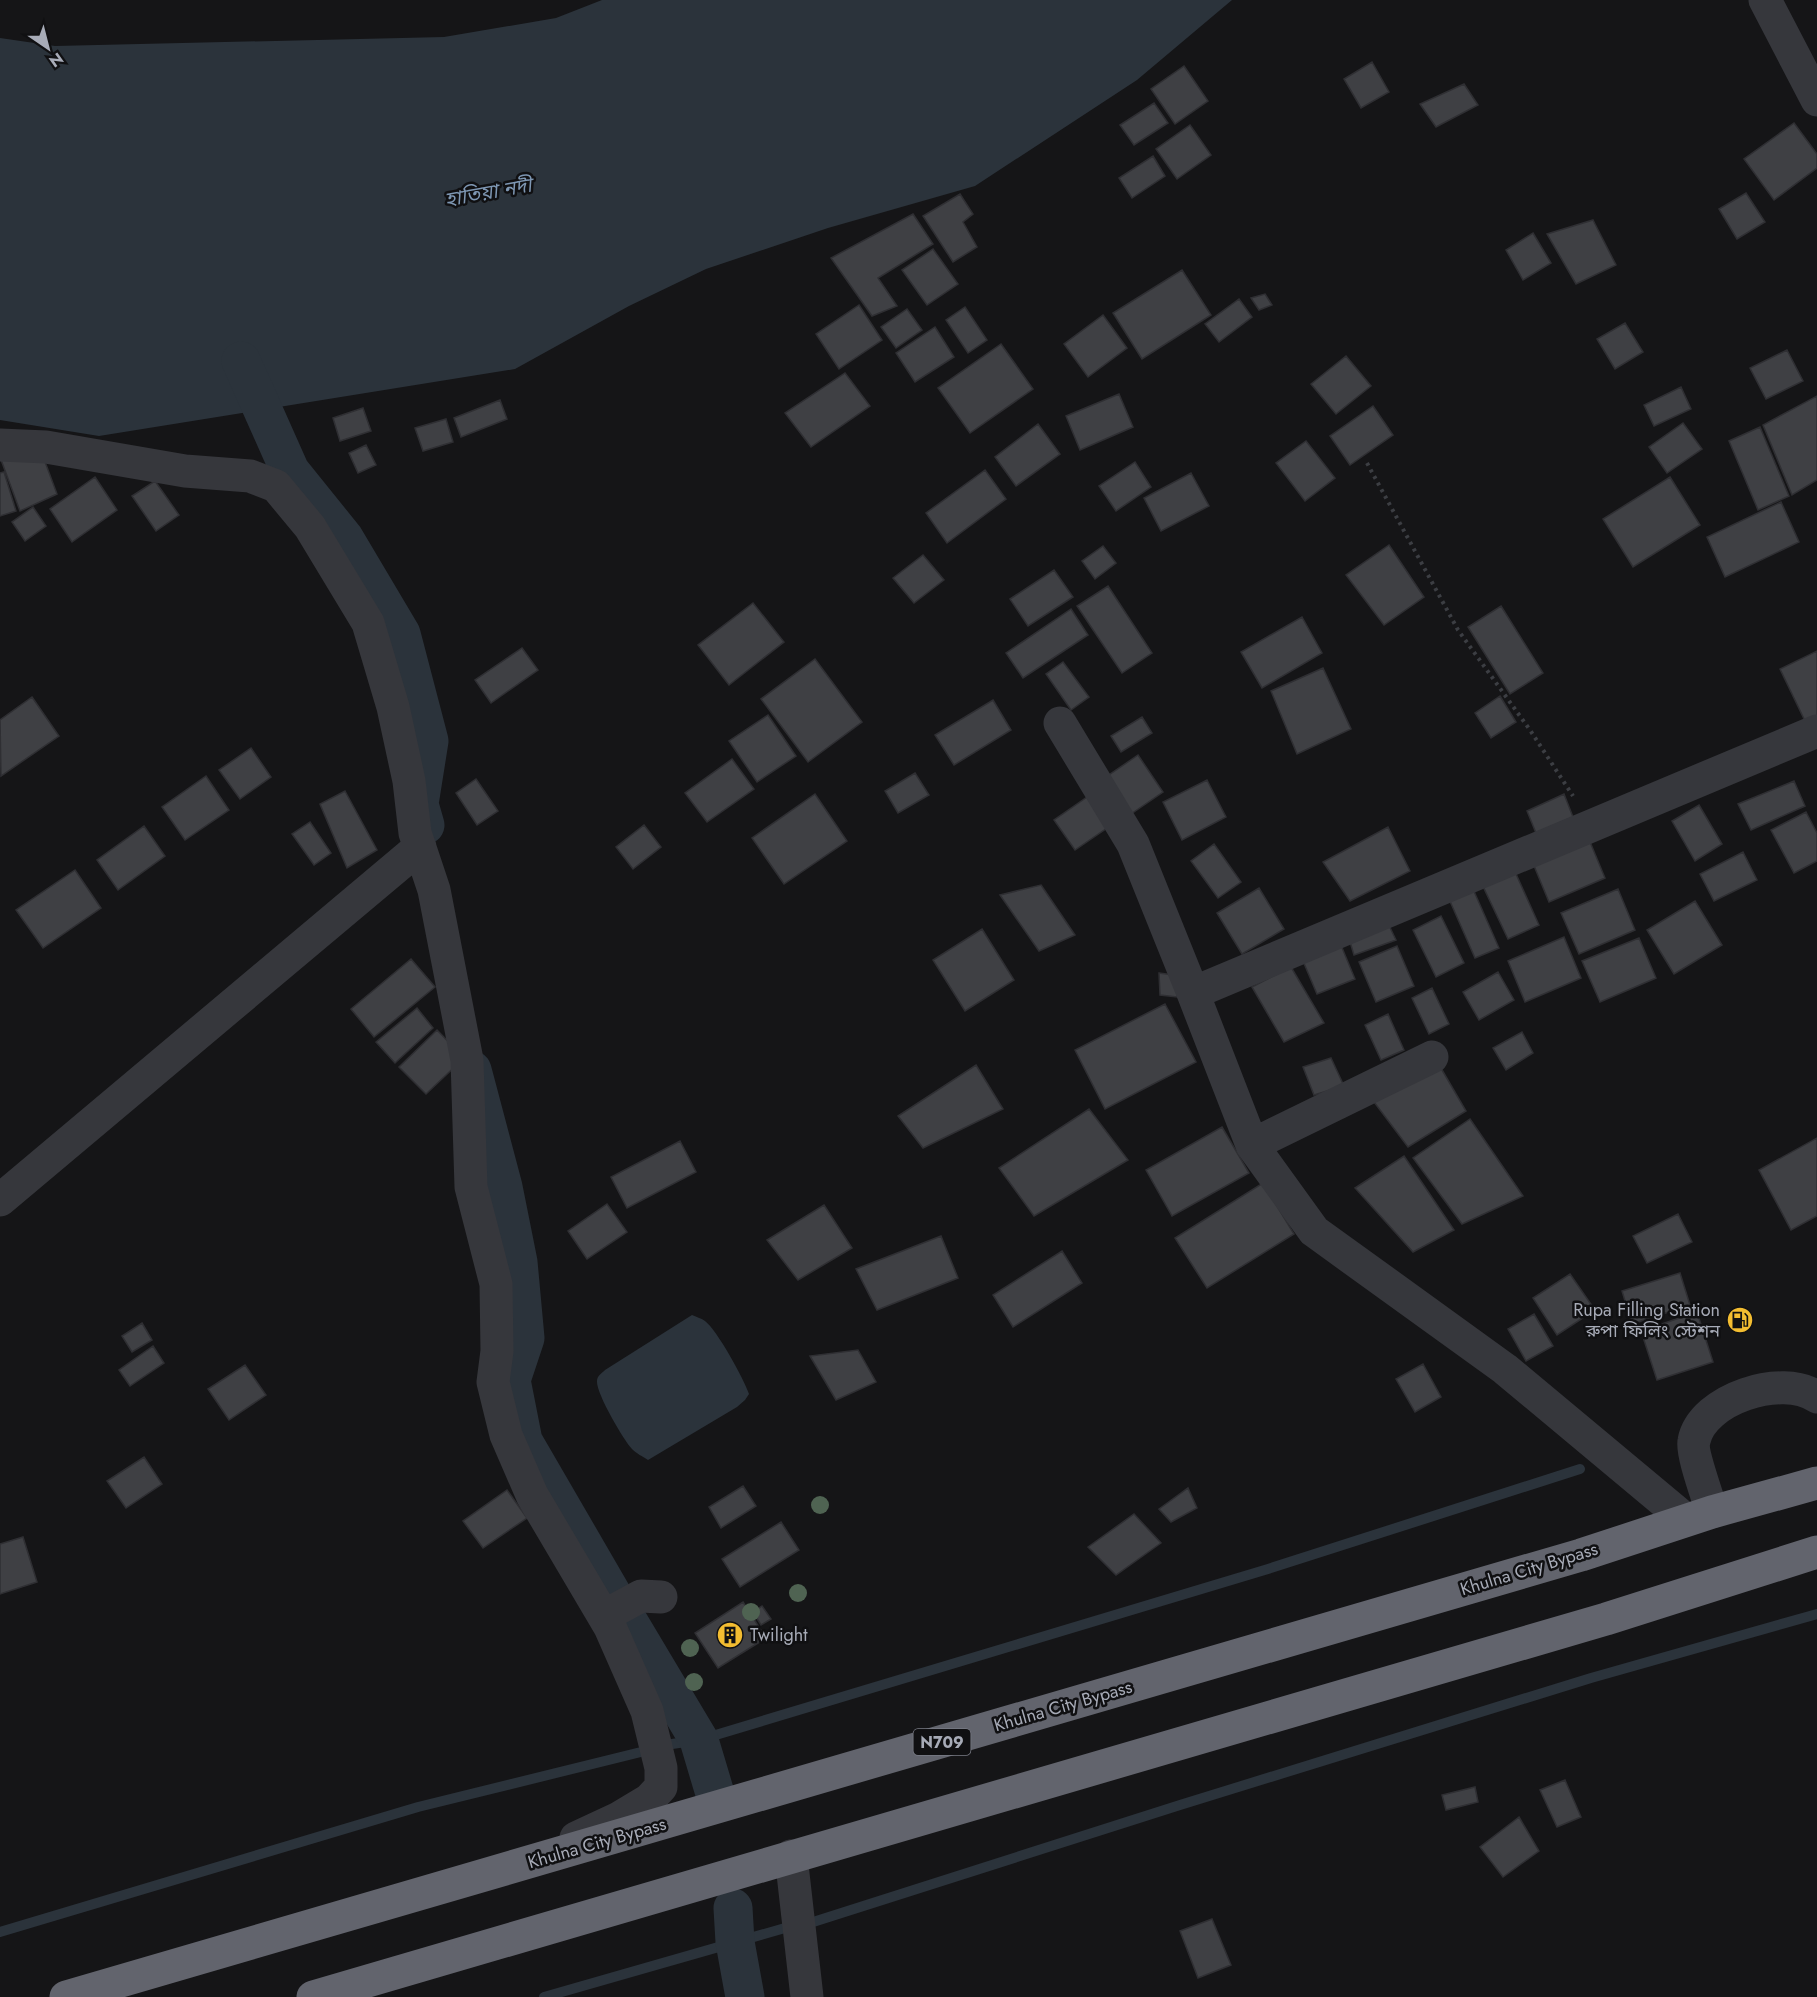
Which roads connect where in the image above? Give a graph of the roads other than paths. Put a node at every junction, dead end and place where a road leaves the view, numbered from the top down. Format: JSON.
{"nodes":[{"id":1,"x":1765,"y":0,"type":"edge"},
{"id":2,"x":1817,"y":100,"type":"edge"},
{"id":3,"x":0,"y":445,"type":"edge"},
{"id":4,"x":1060,"y":723,"type":"dead end"},
{"id":5,"x":1817,"y":730,"type":"edge"},
{"id":6,"x":420,"y":847,"type":"junction"},
{"id":7,"x":1193,"y":993,"type":"junction"},
{"id":8,"x":1431,"y":1057,"type":"dead end"},
{"id":9,"x":1252,"y":1145,"type":"junction"},
{"id":10,"x":0,"y":1200,"type":"edge"},
{"id":11,"x":1817,"y":1397,"type":"edge"},
{"id":12,"x":1817,"y":1483,"type":"edge"},
{"id":13,"x":1699,"y":1516,"type":"junction"},
{"id":14,"x":1817,"y":1552,"type":"edge"},
{"id":15,"x":661,"y":1597,"type":"dead end"},
{"id":16,"x":604,"y":1616,"type":"junction"},
{"id":17,"x":791,"y":1856,"type":"junction"},
{"id":18,"x":518,"y":1866,"type":"junction"},
{"id":19,"x":66,"y":1997,"type":"edge"},
{"id":20,"x":313,"y":1997,"type":"edge"},
{"id":21,"x":807,"y":1997,"type":"edge"}],
"edges":[{"from":1,"to":2,"type":"street"},
{"from":3,"to":6,"type":"street"},
{"from":4,"to":7,"type":"street"},
{"from":5,"to":7,"type":"street"},
{"from":6,"to":10,"type":"street"},
{"from":6,"to":16,"type":"street"},
{"from":7,"to":9,"type":"street"},
{"from":8,"to":9,"type":"street"},
{"from":9,"to":13,"type":"street"},
{"from":11,"to":13,"type":"street"},
{"from":12,"to":13,"type":"highway","name":"Khulna City Bypass","number":"N709"},
{"from":13,"to":18,"type":"highway","name":"Khulna City Bypass","number":"N709"},
{"from":14,"to":17,"type":"highway"},
{"from":15,"to":16,"type":"street"},
{"from":16,"to":18,"type":"street"},
{"from":17,"to":20,"type":"highway"},
{"from":17,"to":21,"type":"street"},
{"from":18,"to":19,"type":"highway","name":"Khulna City Bypass","number":"N709"}]}
